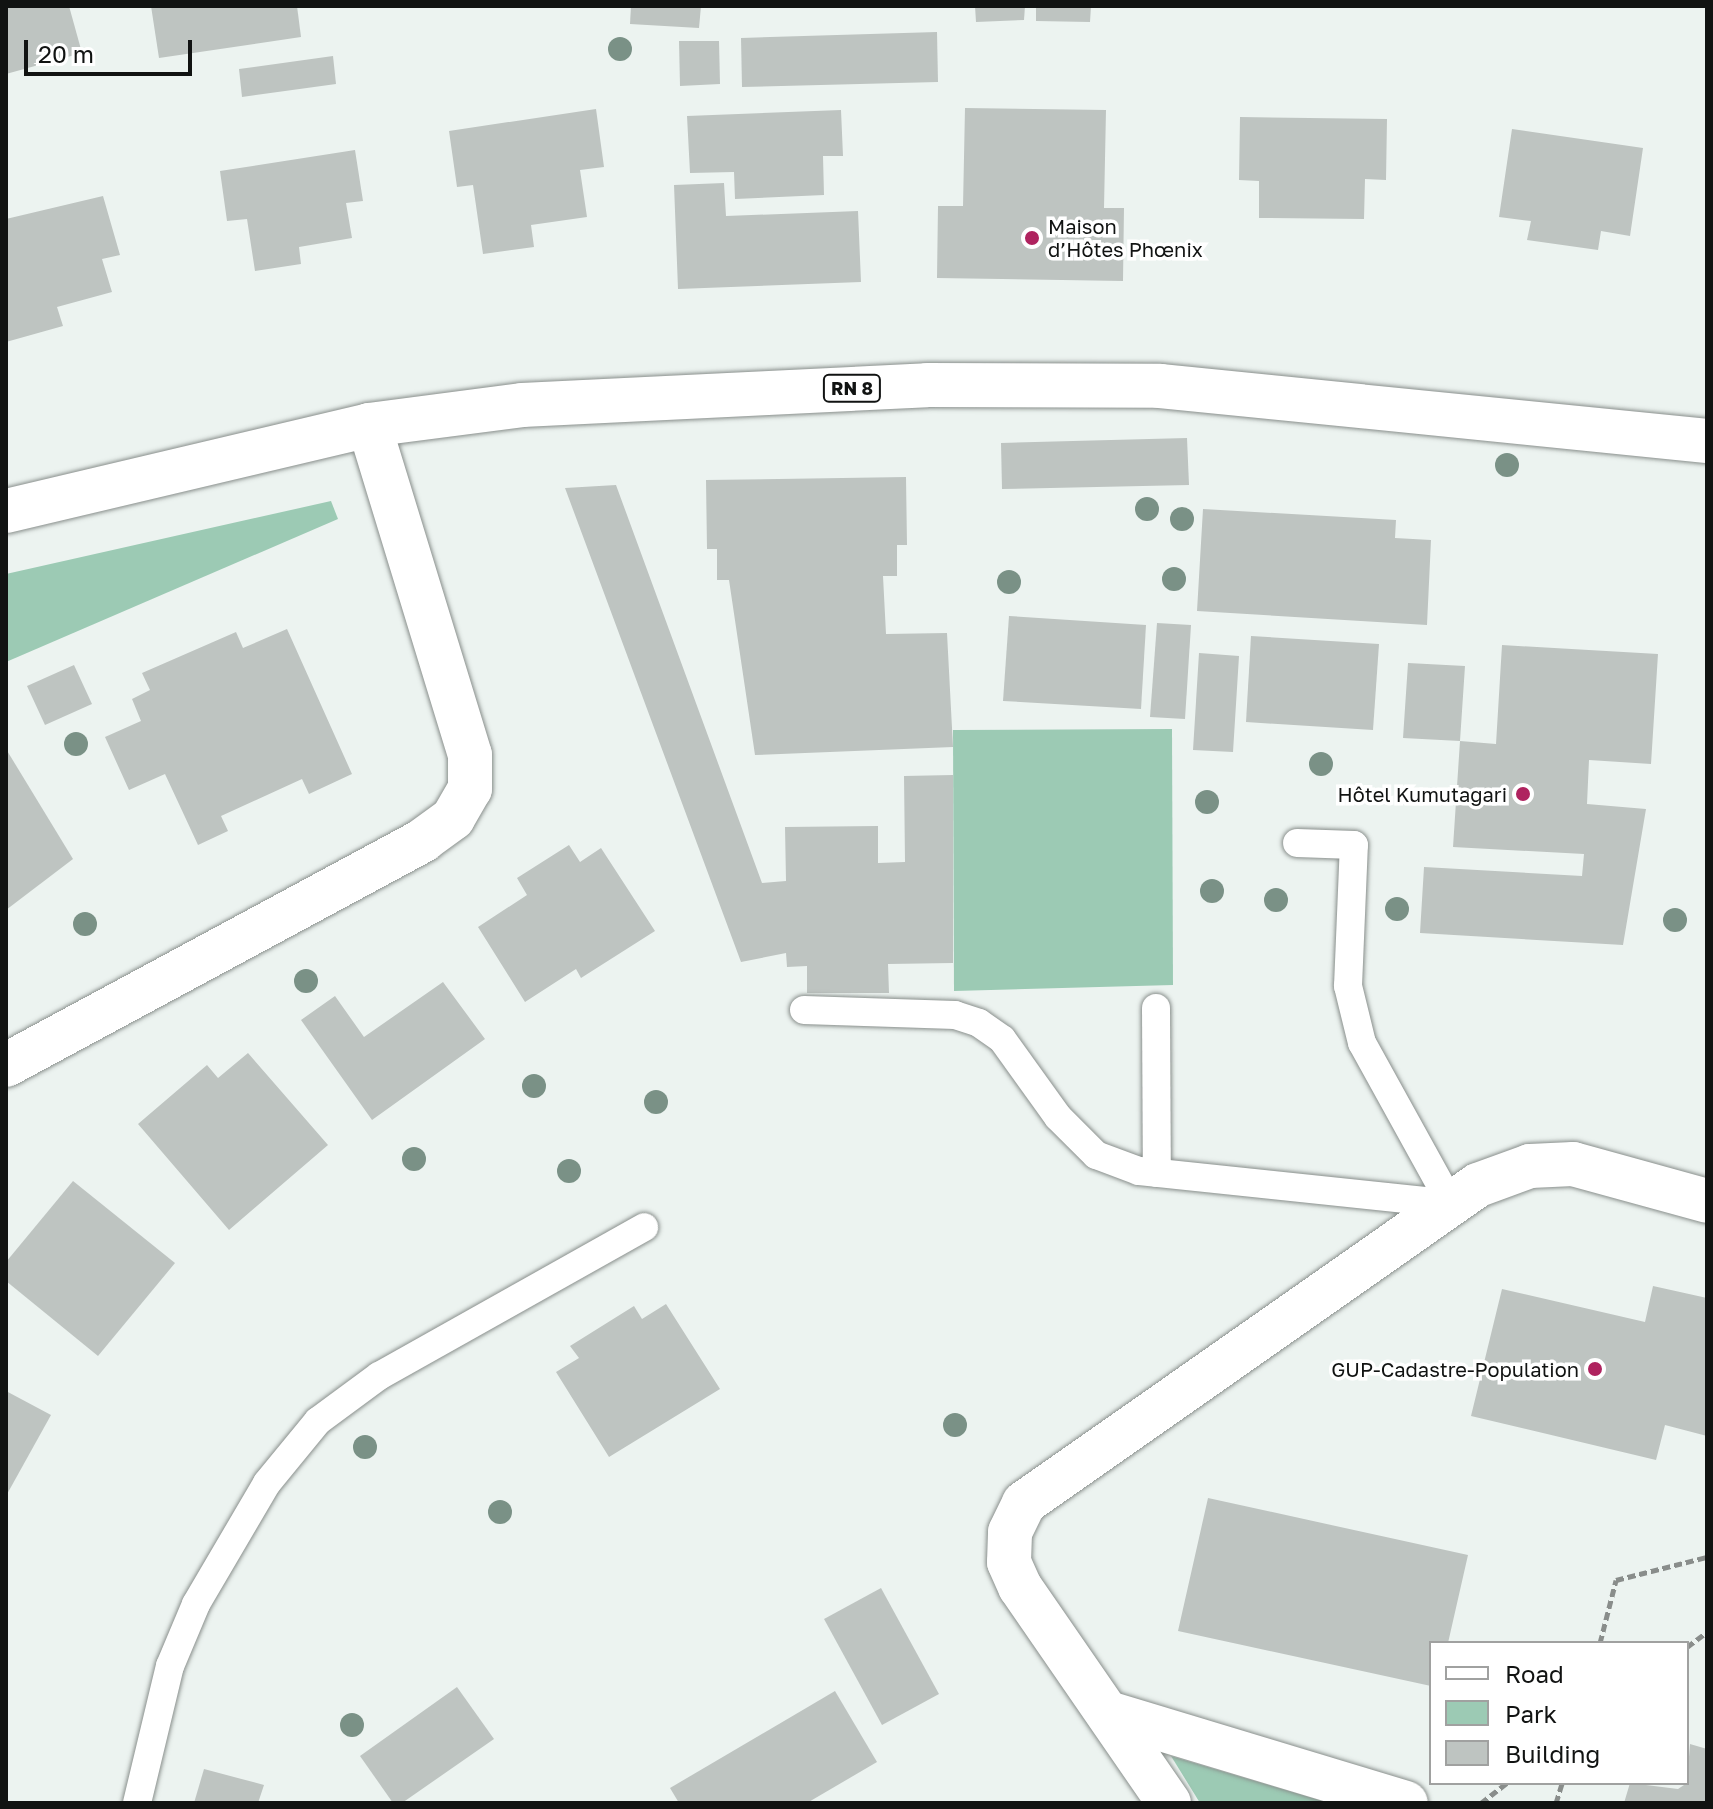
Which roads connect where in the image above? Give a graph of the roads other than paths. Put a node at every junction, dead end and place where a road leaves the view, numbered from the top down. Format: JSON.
{"nodes":[{"id":1,"x":369,"y":425,"type":"junction"},
{"id":2,"x":1707,"y":441,"type":"edge"},
{"id":3,"x":6,"y":511,"type":"edge"},
{"id":4,"x":1297,"y":843,"type":"dead end"},
{"id":5,"x":1156,"y":1008,"type":"dead end"},
{"id":6,"x":804,"y":1010,"type":"dead end"},
{"id":7,"x":6,"y":1065,"type":"edge"},
{"id":8,"x":1157,"y":1173,"type":"junction"},
{"id":9,"x":1707,"y":1201,"type":"edge"},
{"id":10,"x":1451,"y":1204,"type":"junction"},
{"id":11,"x":644,"y":1227,"type":"dead end"},
{"id":12,"x":1108,"y":1713,"type":"junction"},
{"id":13,"x":137,"y":1803,"type":"edge"},
{"id":14,"x":1169,"y":1803,"type":"edge"},
{"id":15,"x":1406,"y":1803,"type":"edge"}],
"edges":[{"from":1,"to":2,"type":"street","number":"RN 8"},
{"from":1,"to":3,"type":"street","number":"RN 8"},
{"from":1,"to":7,"type":"street"},
{"from":4,"to":10,"type":"lane"},
{"from":5,"to":8,"type":"lane"},
{"from":6,"to":8,"type":"lane"},
{"from":8,"to":10,"type":"lane"},
{"from":9,"to":10,"type":"street"},
{"from":10,"to":12,"type":"street"},
{"from":11,"to":13,"type":"lane"},
{"from":12,"to":14,"type":"street"},
{"from":12,"to":15,"type":"street"}]}
